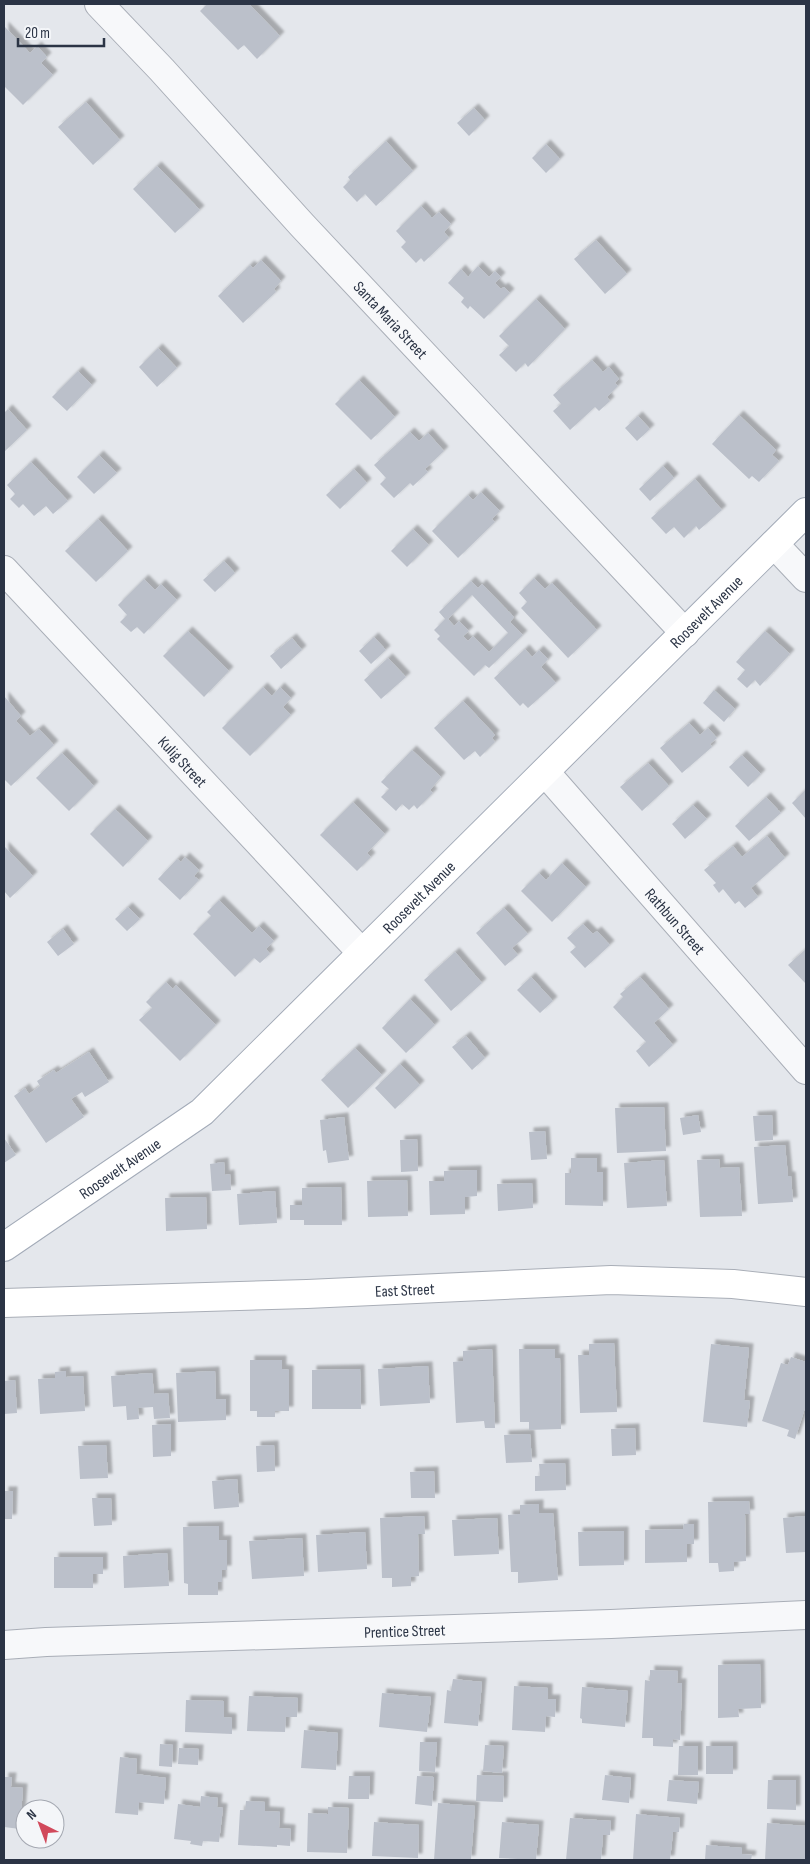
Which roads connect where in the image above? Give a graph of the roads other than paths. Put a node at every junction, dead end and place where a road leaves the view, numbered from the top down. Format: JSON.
{"nodes":[{"id":1,"x":99,"y":4,"type":"edge"},
{"id":2,"x":806,"y":512,"type":"edge"},
{"id":3,"x":774,"y":544,"type":"junction"},
{"id":4,"x":4,"y":570,"type":"edge"},
{"id":5,"x":806,"y":578,"type":"edge"},
{"id":6,"x":684,"y":633,"type":"junction"},
{"id":7,"x":545,"y":772,"type":"junction"},
{"id":8,"x":362,"y":953,"type":"junction"},
{"id":9,"x":806,"y":1070,"type":"edge"},
{"id":10,"x":4,"y":1247,"type":"edge"},
{"id":11,"x":806,"y":1292,"type":"edge"},
{"id":12,"x":4,"y":1303,"type":"edge"},
{"id":13,"x":806,"y":1615,"type":"edge"},
{"id":14,"x":4,"y":1645,"type":"edge"}],
"edges":[{"from":1,"to":6,"type":"street","name":"Santa Maria Street"},
{"from":2,"to":3,"type":"main road","name":"Roosevelt Avenue"},
{"from":3,"to":5,"type":"street"},
{"from":3,"to":6,"type":"main road","name":"Roosevelt Avenue"},
{"from":4,"to":8,"type":"street","name":"Kulig Street"},
{"from":6,"to":7,"type":"main road","name":"Roosevelt Avenue"},
{"from":7,"to":8,"type":"main road","name":"Roosevelt Avenue"},
{"from":7,"to":9,"type":"street","name":"Rathbun Street"},
{"from":8,"to":10,"type":"main road","name":"Roosevelt Avenue"},
{"from":11,"to":12,"type":"main road","name":"East Street"},
{"from":13,"to":14,"type":"street","name":"Prentice Street"}]}
